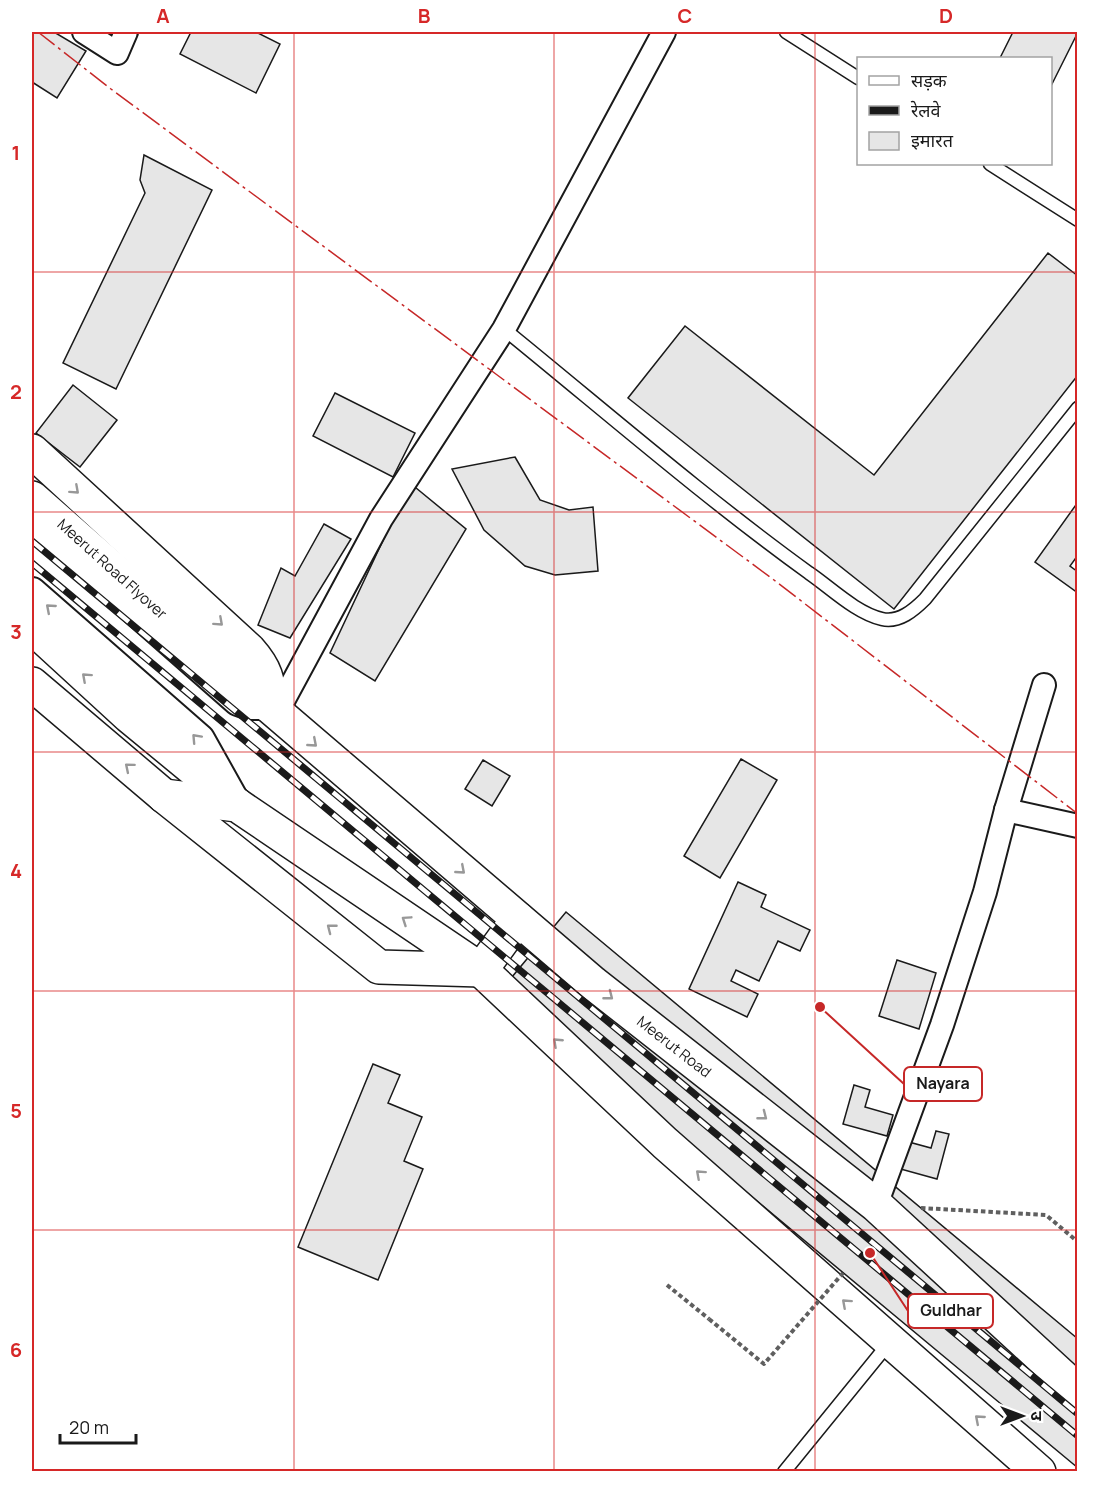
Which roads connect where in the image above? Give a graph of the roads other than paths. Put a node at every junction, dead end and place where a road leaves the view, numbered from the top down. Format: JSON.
{"nodes":[{"id":1,"x":84,"y":32,"type":"edge"},
{"id":2,"x":126,"y":32,"type":"edge"},
{"id":3,"x":664,"y":32,"type":"edge"},
{"id":4,"x":786,"y":32,"type":"edge"},
{"id":5,"x":857,"y":77,"type":"edge"},
{"id":6,"x":992,"y":165,"type":"edge"},
{"id":7,"x":1077,"y":220,"type":"edge"},
{"id":8,"x":504,"y":329,"type":"junction"},
{"id":9,"x":1077,"y":408,"type":"edge"},
{"id":10,"x":32,"y":451,"type":"edge"},
{"id":11,"x":32,"y":498,"type":"edge"},
{"id":12,"x":32,"y":520,"type":"edge"},
{"id":13,"x":32,"y":592,"type":"edge"},
{"id":14,"x":32,"y":627,"type":"edge"},
{"id":15,"x":32,"y":684,"type":"edge"},
{"id":16,"x":1044,"y":685,"type":"dead end"},
{"id":17,"x":273,"y":709,"type":"junction"},
{"id":18,"x":164,"y":796,"type":"junction"},
{"id":19,"x":237,"y":806,"type":"junction"},
{"id":20,"x":1006,"y":810,"type":"junction"},
{"id":21,"x":1077,"y":826,"type":"edge"},
{"id":22,"x":518,"y":919,"type":"junction"},
{"id":23,"x":481,"y":970,"type":"junction"},
{"id":24,"x":876,"y":1206,"type":"junction"},
{"id":25,"x":890,"y":1342,"type":"junction"},
{"id":26,"x":1077,"y":1391,"type":"edge"},
{"id":27,"x":784,"y":1472,"type":"edge"},
{"id":28,"x":1039,"y":1472,"type":"edge"}],
"edges":[{"from":1,"to":2,"type":"street"},
{"from":3,"to":8,"type":"street"},
{"from":4,"to":5,"type":"lane"},
{"from":6,"to":7,"type":"lane"},
{"from":8,"to":9,"type":"lane"},
{"from":8,"to":17,"type":"street"},
{"from":10,"to":17,"type":"main road","one_way":true},
{"from":11,"to":17,"type":"main road","name":"Meerut Road Flyover"},
{"from":12,"to":17,"type":"street"},
{"from":19,"to":13,"type":"street","one_way":true},
{"from":19,"to":14,"type":"main road","one_way":true},
{"from":18,"to":15,"type":"main road","one_way":true},
{"from":16,"to":20,"type":"street"},
{"from":17,"to":22,"type":"main road","name":"Meerut Road","one_way":true},
{"from":18,"to":19,"type":"main road"},
{"from":23,"to":18,"type":"main road","one_way":true},
{"from":23,"to":19,"type":"main road","one_way":true},
{"from":20,"to":21,"type":"street"},
{"from":20,"to":24,"type":"street"},
{"from":22,"to":23,"type":"main road"},
{"from":22,"to":24,"type":"main road","name":"Meerut Road","one_way":true},
{"from":25,"to":23,"type":"main road","one_way":true},
{"from":24,"to":26,"type":"main road","name":"Meerut Road"},
{"from":25,"to":27,"type":"lane"},
{"from":28,"to":25,"type":"main road","one_way":true}]}
